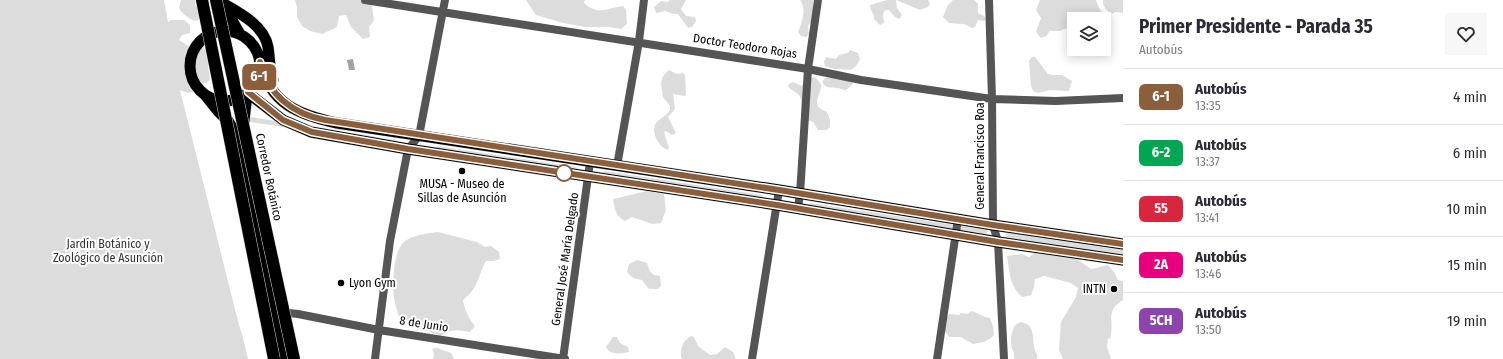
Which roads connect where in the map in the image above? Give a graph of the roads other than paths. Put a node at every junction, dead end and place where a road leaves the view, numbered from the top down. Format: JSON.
{"nodes":[{"id":1,"x":202,"y":0,"type":"edge"},
{"id":2,"x":206,"y":0,"type":"edge"},
{"id":3,"x":216,"y":0,"type":"edge"},
{"id":4,"x":365,"y":0,"type":"edge"},
{"id":5,"x":445,"y":0,"type":"edge"},
{"id":6,"x":644,"y":0,"type":"edge"},
{"id":7,"x":818,"y":0,"type":"edge"},
{"id":8,"x":990,"y":0,"type":"edge"},
{"id":9,"x":443,"y":13,"type":"junction"},
{"id":10,"x":240,"y":34,"type":"junction"},
{"id":11,"x":203,"y":39,"type":"junction"},
{"id":12,"x":639,"y":41,"type":"junction"},
{"id":13,"x":260,"y":62,"type":"junction"},
{"id":14,"x":808,"y":69,"type":"junction"},
{"id":15,"x":247,"y":93,"type":"junction"},
{"id":16,"x":206,"y":96,"type":"junction"},
{"id":17,"x":1123,"y":98,"type":"edge"},
{"id":18,"x":992,"y":99,"type":"junction"},
{"id":19,"x":312,"y":118,"type":"junction"},
{"id":20,"x":419,"y":136,"type":"junction"},
{"id":21,"x":408,"y":149,"type":"junction"},
{"id":22,"x":590,"y":162,"type":"junction"},
{"id":23,"x":617,"y":166,"type":"junction"},
{"id":24,"x":588,"y":177,"type":"junction"},
{"id":25,"x":779,"y":190,"type":"junction"},
{"id":26,"x":800,"y":194,"type":"junction"},
{"id":27,"x":777,"y":205,"type":"junction"},
{"id":28,"x":798,"y":208,"type":"junction"},
{"id":29,"x":958,"y":218,"type":"junction"},
{"id":30,"x":993,"y":225,"type":"junction"},
{"id":31,"x":956,"y":234,"type":"junction"},
{"id":32,"x":998,"y":242,"type":"junction"},
{"id":33,"x":1123,"y":244,"type":"edge"},
{"id":34,"x":1123,"y":260,"type":"edge"},
{"id":35,"x":279,"y":312,"type":"junction"},
{"id":36,"x":379,"y":330,"type":"junction"},
{"id":37,"x":274,"y":359,"type":"edge"},
{"id":38,"x":283,"y":359,"type":"edge"},
{"id":39,"x":289,"y":359,"type":"edge"},
{"id":40,"x":294,"y":359,"type":"edge"},
{"id":41,"x":375,"y":359,"type":"edge"},
{"id":42,"x":564,"y":359,"type":"edge"},
{"id":43,"x":752,"y":359,"type":"edge"},
{"id":44,"x":937,"y":359,"type":"edge"},
{"id":45,"x":1004,"y":359,"type":"edge"}],
"edges":[{"from":1,"to":37,"type":"highway","bridge":true},
{"from":2,"to":11,"type":"highway"},
{"from":3,"to":10,"type":"highway"},
{"from":3,"to":19,"type":"highway"},
{"from":3,"to":40,"type":"highway","name":"Corredor Botánico","bridge":true},
{"from":4,"to":9,"type":"street","name":"Doctor Teodoro Rojas"},
{"from":5,"to":9,"type":"street"},
{"from":6,"to":12,"type":"street"},
{"from":7,"to":14,"type":"street"},
{"from":8,"to":18,"type":"street","name":"General Francisco Roa"},
{"from":9,"to":12,"type":"street","name":"Doctor Teodoro Rojas"},
{"from":9,"to":20,"type":"street"},
{"from":10,"to":11,"type":"highway"},
{"from":10,"to":13,"type":"highway"},
{"from":11,"to":16,"type":"highway"},
{"from":12,"to":14,"type":"street","name":"Doctor Teodoro Rojas"},
{"from":12,"to":23,"type":"street"},
{"from":13,"to":15,"type":"highway"},
{"from":13,"to":19,"type":"highway"},
{"from":14,"to":18,"type":"street","name":"Doctor Teodoro Rojas"},
{"from":14,"to":26,"type":"street"},
{"from":15,"to":16,"type":"highway"},
{"from":15,"to":21,"type":"highway"},
{"from":15,"to":35,"type":"highway"},
{"from":16,"to":38,"type":"highway"},
{"from":17,"to":18,"type":"street","name":"Doctor Teodoro Rojas"},
{"from":18,"to":30,"type":"street","name":"General Francisco Roa"},
{"from":19,"to":20,"type":"highway"},
{"from":20,"to":21,"type":"street"},
{"from":20,"to":22,"type":"highway"},
{"from":21,"to":24,"type":"highway"},
{"from":21,"to":36,"type":"street"},
{"from":22,"to":23,"type":"highway"},
{"from":22,"to":24,"type":"street","name":"General José María Delgado"},
{"from":23,"to":25,"type":"highway"},
{"from":24,"to":27,"type":"highway"},
{"from":24,"to":42,"type":"street","name":"General José María Delgado"},
{"from":25,"to":26,"type":"highway"},
{"from":25,"to":27,"type":"street"},
{"from":26,"to":28,"type":"street"},
{"from":26,"to":29,"type":"highway"},
{"from":27,"to":28,"type":"highway"},
{"from":27,"to":43,"type":"street"},
{"from":28,"to":31,"type":"highway"},
{"from":29,"to":30,"type":"highway"},
{"from":29,"to":31,"type":"street"},
{"from":30,"to":32,"type":"street","name":"General Francisco Roa"},
{"from":30,"to":33,"type":"highway"},
{"from":31,"to":32,"type":"highway"},
{"from":31,"to":44,"type":"street"},
{"from":32,"to":34,"type":"highway"},
{"from":32,"to":45,"type":"street","name":"General Francisco Roa"},
{"from":35,"to":36,"type":"street","name":"8 de Junio"},
{"from":35,"to":39,"type":"highway"},
{"from":36,"to":41,"type":"street"},
{"from":36,"to":42,"type":"street","name":"8 de Junio"}]}
